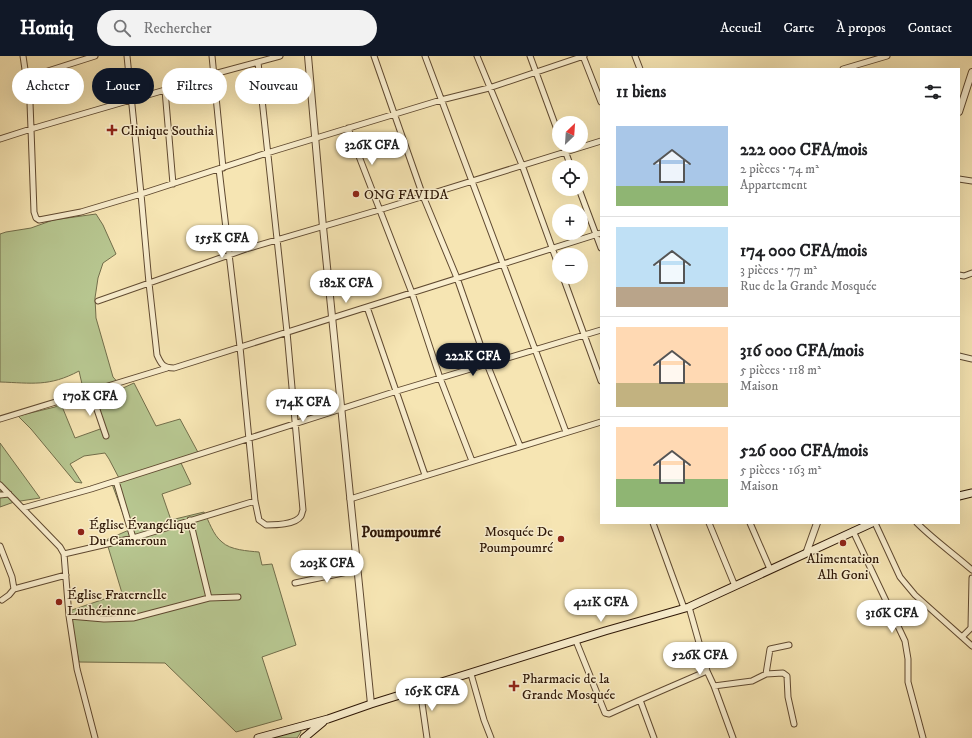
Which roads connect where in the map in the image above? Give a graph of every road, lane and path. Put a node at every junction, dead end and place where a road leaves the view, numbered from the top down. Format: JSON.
{"nodes":[{"id":1,"x":23,"y":56,"type":"edge"},
{"id":2,"x":95,"y":56,"type":"edge"},
{"id":3,"x":127,"y":56,"type":"edge"},
{"id":4,"x":212,"y":56,"type":"edge"},
{"id":5,"x":280,"y":56,"type":"edge"},
{"id":6,"x":308,"y":56,"type":"edge"},
{"id":7,"x":374,"y":56,"type":"edge"},
{"id":8,"x":425,"y":56,"type":"edge"},
{"id":9,"x":477,"y":56,"type":"edge"},
{"id":10,"x":530,"y":56,"type":"edge"},
{"id":11,"x":584,"y":56,"type":"edge"},
{"id":12,"x":635,"y":56,"type":"edge"},
{"id":13,"x":887,"y":56,"type":"edge"},
{"id":14,"x":258,"y":62,"type":"junction"},
{"id":15,"x":25,"y":68,"type":"edge"},
{"id":16,"x":57,"y":68,"type":"edge"},
{"id":17,"x":128,"y":68,"type":"edge"},
{"id":18,"x":213,"y":68,"type":"edge"},
{"id":19,"x":640,"y":68,"type":"edge"},
{"id":20,"x":846,"y":68,"type":"edge"},
{"id":21,"x":227,"y":70,"type":"edge"},
{"id":22,"x":536,"y":73,"type":"junction"},
{"id":23,"x":971,"y":76,"type":"edge"},
{"id":24,"x":489,"y":88,"type":"junction"},
{"id":25,"x":600,"y":99,"type":"edge"},
{"id":26,"x":442,"y":100,"type":"junction"},
{"id":27,"x":30,"y":104,"type":"edge"},
{"id":28,"x":115,"y":104,"type":"edge"},
{"id":29,"x":132,"y":104,"type":"edge"},
{"id":30,"x":166,"y":104,"type":"edge"},
{"id":31,"x":216,"y":104,"type":"edge"},
{"id":32,"x":960,"y":109,"type":"edge"},
{"id":33,"x":394,"y":115,"type":"junction"},
{"id":34,"x":552,"y":116,"type":"edge"},
{"id":35,"x":348,"y":128,"type":"junction"},
{"id":36,"x":31,"y":129,"type":"junction"},
{"id":37,"x":0,"y":139,"type":"edge"},
{"id":38,"x":314,"y":139,"type":"junction"},
{"id":39,"x":600,"y":141,"type":"edge"},
{"id":40,"x":588,"y":145,"type":"edge"},
{"id":41,"x":565,"y":152,"type":"joint"},
{"id":42,"x":267,"y":153,"type":"junction"},
{"id":43,"x":568,"y":160,"type":"edge"},
{"id":44,"x":522,"y":165,"type":"junction"},
{"id":45,"x":221,"y":168,"type":"junction"},
{"id":46,"x":960,"y":179,"type":"edge"},
{"id":47,"x":471,"y":181,"type":"junction"},
{"id":48,"x":972,"y":181,"type":"edge"},
{"id":49,"x":173,"y":184,"type":"junction"},
{"id":50,"x":141,"y":194,"type":"junction"},
{"id":51,"x":423,"y":196,"type":"junction"},
{"id":52,"x":581,"y":196,"type":"edge"},
{"id":53,"x":379,"y":210,"type":"junction"},
{"id":54,"x":322,"y":228,"type":"junction"},
{"id":55,"x":600,"y":233,"type":"edge"},
{"id":56,"x":595,"y":235,"type":"junction"},
{"id":57,"x":276,"y":240,"type":"junction"},
{"id":58,"x":600,"y":246,"type":"edge"},
{"id":59,"x":552,"y":248,"type":"junction"},
{"id":60,"x":230,"y":255,"type":"junction"},
{"id":61,"x":503,"y":264,"type":"junction"},
{"id":62,"x":972,"y":273,"type":"edge"},
{"id":63,"x":960,"y":275,"type":"edge"},
{"id":64,"x":456,"y":278,"type":"junction"},
{"id":65,"x":149,"y":283,"type":"junction"},
{"id":66,"x":566,"y":284,"type":"edge"},
{"id":67,"x":412,"y":293,"type":"junction"},
{"id":68,"x":98,"y":301,"type":"dead end"},
{"id":69,"x":367,"y":307,"type":"junction"},
{"id":70,"x":332,"y":318,"type":"junction"},
{"id":71,"x":600,"y":330,"type":"edge"},
{"id":72,"x":287,"y":332,"type":"junction"},
{"id":73,"x":584,"y":335,"type":"junction"},
{"id":74,"x":240,"y":347,"type":"junction"},
{"id":75,"x":535,"y":349,"type":"junction"},
{"id":76,"x":960,"y":356,"type":"edge"},
{"id":77,"x":972,"y":359,"type":"edge"},
{"id":78,"x":487,"y":364,"type":"junction"},
{"id":79,"x":167,"y":368,"type":"junction"},
{"id":80,"x":440,"y":378,"type":"junction"},
{"id":81,"x":600,"y":378,"type":"edge"},
{"id":82,"x":397,"y":391,"type":"junction"},
{"id":83,"x":91,"y":392,"type":"junction"},
{"id":84,"x":341,"y":409,"type":"junction"},
{"id":85,"x":0,"y":419,"type":"edge"},
{"id":86,"x":600,"y":422,"type":"edge"},
{"id":87,"x":294,"y":424,"type":"junction"},
{"id":88,"x":566,"y":432,"type":"junction"},
{"id":89,"x":106,"y":436,"type":"dead end"},
{"id":90,"x":250,"y":438,"type":"junction"},
{"id":91,"x":520,"y":446,"type":"junction"},
{"id":92,"x":472,"y":461,"type":"junction"},
{"id":93,"x":425,"y":475,"type":"junction"},
{"id":94,"x":116,"y":481,"type":"junction"},
{"id":95,"x":0,"y":485,"type":"edge"},
{"id":96,"x":972,"y":493,"type":"edge"},
{"id":97,"x":9,"y":494,"type":"junction"},
{"id":98,"x":0,"y":495,"type":"edge"},
{"id":99,"x":960,"y":496,"type":"edge"},
{"id":100,"x":350,"y":499,"type":"junction"},
{"id":101,"x":255,"y":501,"type":"junction"},
{"id":102,"x":23,"y":508,"type":"junction"},
{"id":103,"x":190,"y":520,"type":"junction"},
{"id":104,"x":653,"y":524,"type":"edge"},
{"id":105,"x":709,"y":524,"type":"edge"},
{"id":106,"x":750,"y":524,"type":"edge"},
{"id":107,"x":817,"y":524,"type":"edge"},
{"id":108,"x":870,"y":524,"type":"edge"},
{"id":109,"x":875,"y":524,"type":"edge"},
{"id":110,"x":918,"y":524,"type":"edge"},
{"id":111,"x":853,"y":531,"type":"junction"},
{"id":112,"x":133,"y":538,"type":"junction"},
{"id":113,"x":0,"y":546,"type":"edge"},
{"id":114,"x":807,"y":551,"type":"junction"},
{"id":115,"x":64,"y":554,"type":"junction"},
{"id":116,"x":770,"y":569,"type":"junction"},
{"id":117,"x":357,"y":570,"type":"junction"},
{"id":118,"x":972,"y":570,"type":"edge"},
{"id":119,"x":66,"y":576,"type":"junction"},
{"id":120,"x":972,"y":578,"type":"edge"},
{"id":121,"x":294,"y":583,"type":"dead end"},
{"id":122,"x":735,"y":586,"type":"junction"},
{"id":123,"x":14,"y":588,"type":"junction"},
{"id":124,"x":972,"y":597,"type":"edge"},
{"id":125,"x":209,"y":598,"type":"junction"},
{"id":126,"x":238,"y":598,"type":"dead end"},
{"id":127,"x":2,"y":600,"type":"dead end"},
{"id":128,"x":687,"y":608,"type":"junction"},
{"id":129,"x":69,"y":616,"type":"junction"},
{"id":130,"x":962,"y":637,"type":"junction"},
{"id":131,"x":576,"y":641,"type":"junction"},
{"id":132,"x":789,"y":645,"type":"dead end"},
{"id":133,"x":972,"y":646,"type":"edge"},
{"id":134,"x":707,"y":671,"type":"junction"},
{"id":135,"x":471,"y":674,"type":"junction"},
{"id":136,"x":766,"y":674,"type":"junction"},
{"id":137,"x":714,"y":686,"type":"junction"},
{"id":138,"x":420,"y":689,"type":"junction"},
{"id":139,"x":640,"y":700,"type":"junction"},
{"id":140,"x":371,"y":704,"type":"junction"},
{"id":141,"x":328,"y":719,"type":"junction"},
{"id":142,"x":794,"y":724,"type":"dead end"},
{"id":143,"x":95,"y":738,"type":"edge"},
{"id":144,"x":262,"y":738,"type":"edge"},
{"id":145,"x":304,"y":738,"type":"edge"},
{"id":146,"x":427,"y":738,"type":"edge"},
{"id":147,"x":491,"y":738,"type":"edge"},
{"id":148,"x":654,"y":738,"type":"edge"},
{"id":149,"x":733,"y":738,"type":"edge"},
{"id":150,"x":923,"y":738,"type":"edge"}],
"edges":[{"from":1,"to":15,"type":"street"},
{"from":2,"to":16,"type":"street"},
{"from":3,"to":17,"type":"street"},
{"from":4,"to":18,"type":"street"},
{"from":5,"to":14,"type":"street"},
{"from":6,"to":38,"type":"street"},
{"from":7,"to":33,"type":"street"},
{"from":8,"to":26,"type":"street"},
{"from":9,"to":24,"type":"street"},
{"from":10,"to":22,"type":"street"},
{"from":11,"to":22,"type":"street"},
{"from":11,"to":25,"type":"street"},
{"from":12,"to":19,"type":"street"},
{"from":13,"to":20,"type":"street"},
{"from":14,"to":21,"type":"street"},
{"from":14,"to":42,"type":"street"},
{"from":22,"to":24,"type":"street"},
{"from":22,"to":34,"type":"street"},
{"from":23,"to":32,"type":"street"},
{"from":24,"to":26,"type":"street"},
{"from":24,"to":44,"type":"street"},
{"from":26,"to":33,"type":"street"},
{"from":26,"to":47,"type":"street"},
{"from":27,"to":36,"type":"street"},
{"from":28,"to":36,"type":"street"},
{"from":29,"to":50,"type":"street"},
{"from":30,"to":49,"type":"street"},
{"from":31,"to":45,"type":"street"},
{"from":33,"to":35,"type":"street"},
{"from":33,"to":51,"type":"street"},
{"from":35,"to":38,"type":"street"},
{"from":35,"to":53,"type":"street"},
{"from":36,"to":37,"type":"street"},
{"from":36,"to":50,"type":"street"},
{"from":38,"to":42,"type":"street"},
{"from":38,"to":54,"type":"street"},
{"from":39,"to":40,"type":"street"},
{"from":41,"to":43,"type":"street"},
{"from":41,"to":44,"type":"street"},
{"from":42,"to":45,"type":"street"},
{"from":42,"to":57,"type":"street"},
{"from":44,"to":47,"type":"street"},
{"from":44,"to":59,"type":"street"},
{"from":45,"to":49,"type":"street"},
{"from":45,"to":60,"type":"street"},
{"from":46,"to":48,"type":"street"},
{"from":47,"to":51,"type":"street"},
{"from":47,"to":61,"type":"street"},
{"from":49,"to":50,"type":"street"},
{"from":50,"to":65,"type":"street"},
{"from":51,"to":53,"type":"street"},
{"from":51,"to":64,"type":"street"},
{"from":52,"to":56,"type":"street"},
{"from":53,"to":54,"type":"street"},
{"from":53,"to":67,"type":"street"},
{"from":54,"to":57,"type":"street"},
{"from":54,"to":70,"type":"street"},
{"from":55,"to":56,"type":"street"},
{"from":56,"to":58,"type":"street"},
{"from":56,"to":59,"type":"street"},
{"from":57,"to":60,"type":"street"},
{"from":57,"to":72,"type":"street"},
{"from":59,"to":61,"type":"street"},
{"from":60,"to":65,"type":"street"},
{"from":60,"to":74,"type":"street"},
{"from":61,"to":64,"type":"street"},
{"from":61,"to":75,"type":"street"},
{"from":62,"to":63,"type":"street"},
{"from":64,"to":67,"type":"street"},
{"from":64,"to":78,"type":"street"},
{"from":65,"to":68,"type":"street"},
{"from":65,"to":79,"type":"street"},
{"from":66,"to":73,"type":"street"},
{"from":67,"to":69,"type":"street"},
{"from":67,"to":80,"type":"street"},
{"from":69,"to":70,"type":"street"},
{"from":69,"to":82,"type":"street"},
{"from":70,"to":72,"type":"street"},
{"from":70,"to":84,"type":"street"},
{"from":71,"to":73,"type":"street"},
{"from":72,"to":74,"type":"street"},
{"from":72,"to":87,"type":"street"},
{"from":73,"to":75,"type":"street"},
{"from":73,"to":81,"type":"street"},
{"from":74,"to":79,"type":"street"},
{"from":74,"to":90,"type":"street"},
{"from":75,"to":78,"type":"street"},
{"from":75,"to":88,"type":"street"},
{"from":76,"to":77,"type":"street"},
{"from":78,"to":80,"type":"street"},
{"from":78,"to":91,"type":"street"},
{"from":79,"to":83,"type":"street"},
{"from":80,"to":82,"type":"street"},
{"from":80,"to":92,"type":"street"},
{"from":82,"to":84,"type":"street"},
{"from":82,"to":93,"type":"street"},
{"from":83,"to":85,"type":"street"},
{"from":83,"to":89,"type":"street"},
{"from":84,"to":87,"type":"street"},
{"from":84,"to":100,"type":"street"},
{"from":86,"to":88,"type":"street"},
{"from":87,"to":90,"type":"street"},
{"from":87,"to":101,"type":"street"},
{"from":88,"to":91,"type":"street"},
{"from":90,"to":94,"type":"street"},
{"from":90,"to":101,"type":"street"},
{"from":91,"to":92,"type":"street"},
{"from":92,"to":93,"type":"street"},
{"from":93,"to":100,"type":"street"},
{"from":94,"to":102,"type":"street"},
{"from":94,"to":112,"type":"street"},
{"from":95,"to":97,"type":"street"},
{"from":96,"to":99,"type":"main road"},
{"from":97,"to":98,"type":"street"},
{"from":97,"to":102,"type":"street"},
{"from":100,"to":117,"type":"street"},
{"from":101,"to":103,"type":"street"},
{"from":102,"to":115,"type":"street"},
{"from":103,"to":112,"type":"street"},
{"from":103,"to":125,"type":"street"},
{"from":104,"to":128,"type":"street"},
{"from":105,"to":122,"type":"street"},
{"from":106,"to":116,"type":"street"},
{"from":107,"to":114,"type":"street"},
{"from":108,"to":111,"type":"main road"},
{"from":109,"to":130,"type":"street"},
{"from":110,"to":118,"type":"street"},
{"from":111,"to":114,"type":"main road"},
{"from":111,"to":150,"type":"street"},
{"from":112,"to":115,"type":"street"},
{"from":113,"to":123,"type":"street"},
{"from":114,"to":116,"type":"main road"},
{"from":115,"to":119,"type":"street"},
{"from":116,"to":122,"type":"main road"},
{"from":117,"to":121,"type":"street"},
{"from":117,"to":140,"type":"street"},
{"from":119,"to":123,"type":"street"},
{"from":119,"to":129,"type":"street"},
{"from":120,"to":124,"type":"street"},
{"from":122,"to":128,"type":"main road"},
{"from":123,"to":127,"type":"street"},
{"from":124,"to":130,"type":"street"},
{"from":125,"to":126,"type":"street"},
{"from":125,"to":129,"type":"street"},
{"from":128,"to":131,"type":"main road"},
{"from":128,"to":134,"type":"street"},
{"from":129,"to":143,"type":"street"},
{"from":130,"to":133,"type":"street"},
{"from":131,"to":135,"type":"main road"},
{"from":131,"to":139,"type":"street"},
{"from":132,"to":136,"type":"street"},
{"from":134,"to":137,"type":"street"},
{"from":134,"to":139,"type":"street"},
{"from":135,"to":138,"type":"main road"},
{"from":135,"to":147,"type":"street"},
{"from":136,"to":137,"type":"street"},
{"from":136,"to":142,"type":"street"},
{"from":137,"to":149,"type":"street"},
{"from":138,"to":140,"type":"main road"},
{"from":138,"to":146,"type":"street"},
{"from":139,"to":148,"type":"street"},
{"from":140,"to":141,"type":"main road"},
{"from":141,"to":144,"type":"main road"},
{"from":141,"to":145,"type":"main road"}]}
